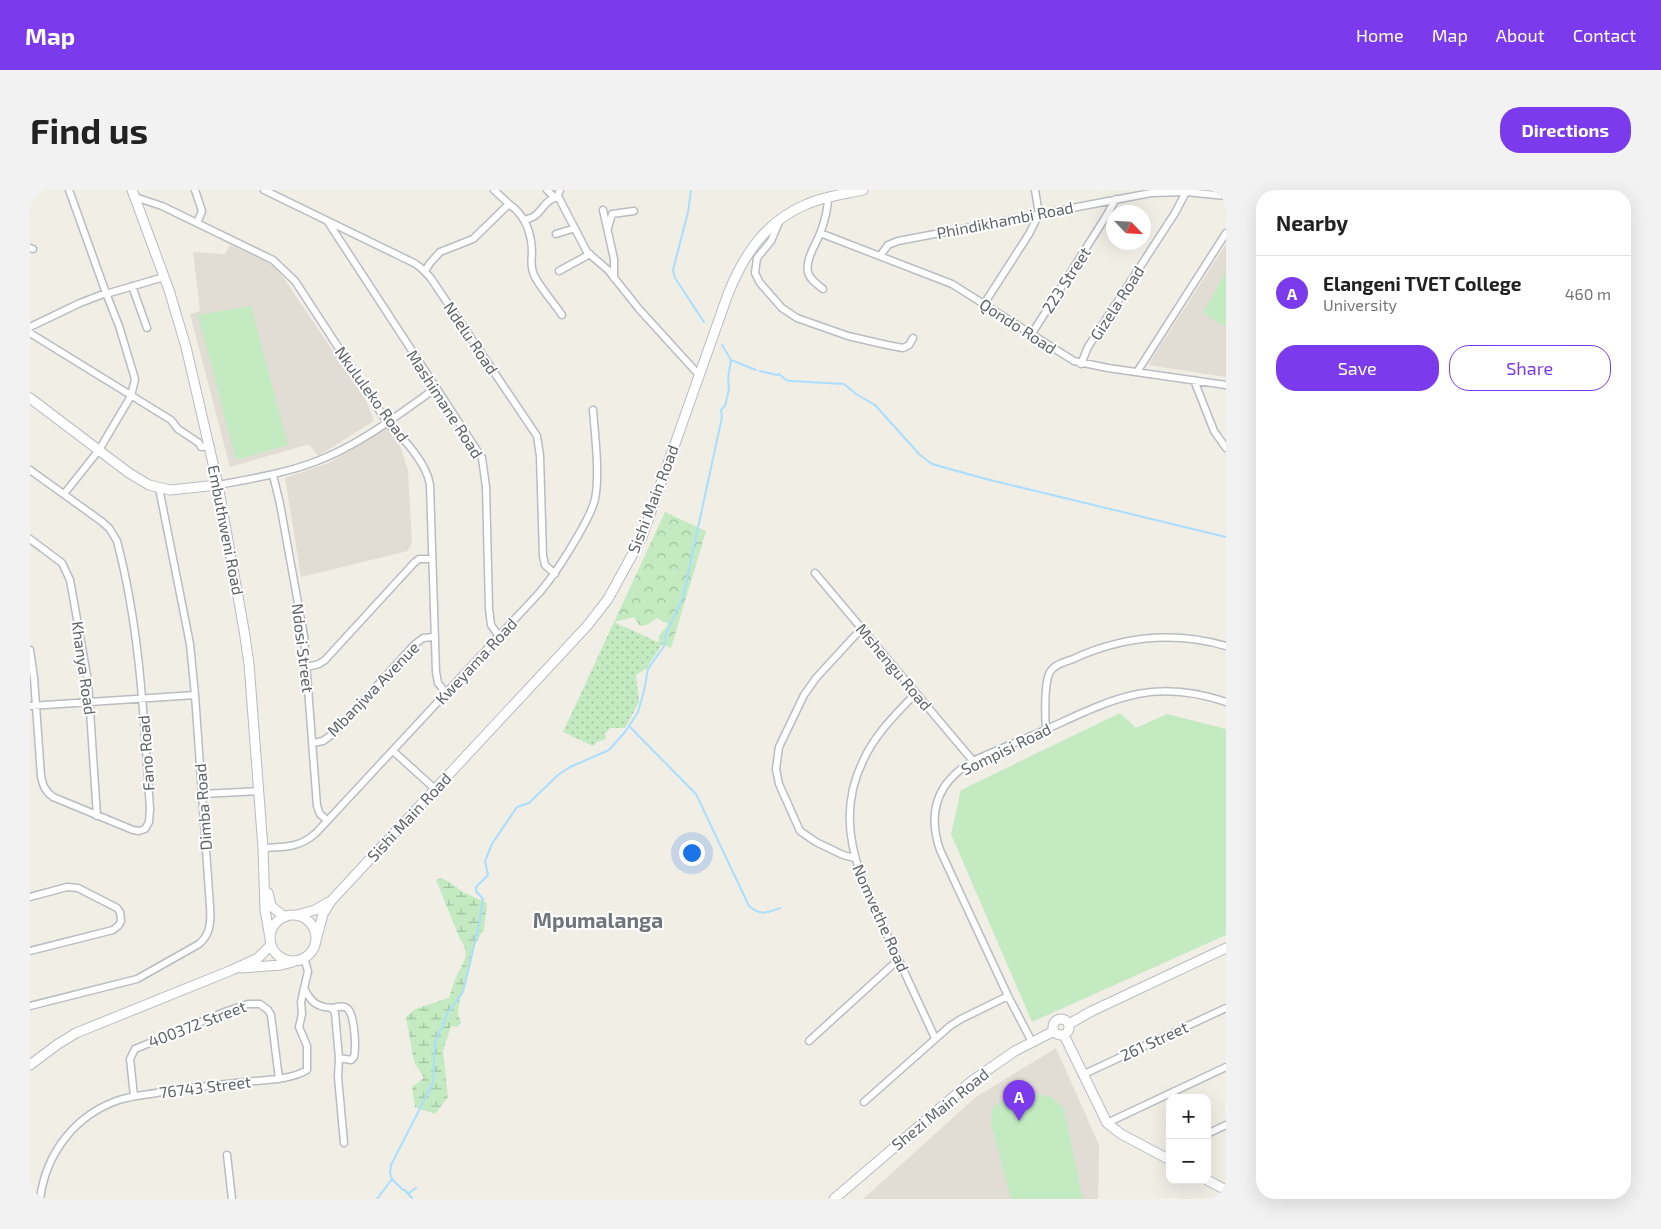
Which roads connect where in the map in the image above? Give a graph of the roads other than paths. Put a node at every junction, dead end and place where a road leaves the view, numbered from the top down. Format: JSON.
{"nodes":[{"id":1,"x":68,"y":190,"type":"edge"},
{"id":2,"x":195,"y":190,"type":"edge"},
{"id":3,"x":264,"y":190,"type":"edge"},
{"id":4,"x":494,"y":190,"type":"edge"},
{"id":5,"x":547,"y":190,"type":"edge"},
{"id":6,"x":560,"y":190,"type":"edge"},
{"id":7,"x":863,"y":190,"type":"edge"},
{"id":8,"x":1035,"y":190,"type":"edge"},
{"id":9,"x":1186,"y":192,"type":"junction"},
{"id":10,"x":133,"y":194,"type":"edge"},
{"id":11,"x":1226,"y":196,"type":"edge"},
{"id":12,"x":556,"y":197,"type":"junction"},
{"id":13,"x":828,"y":197,"type":"junction"},
{"id":14,"x":1116,"y":199,"type":"junction"},
{"id":15,"x":508,"y":204,"type":"junction"},
{"id":16,"x":603,"y":210,"type":"dead end"},
{"id":17,"x":634,"y":211,"type":"dead end"},
{"id":18,"x":1039,"y":214,"type":"junction"},
{"id":19,"x":781,"y":219,"type":"junction"},
{"id":20,"x":525,"y":220,"type":"junction"},
{"id":21,"x":328,"y":222,"type":"junction"},
{"id":22,"x":197,"y":223,"type":"junction"},
{"id":23,"x":575,"y":228,"type":"junction"},
{"id":24,"x":608,"y":230,"type":"junction"},
{"id":25,"x":1226,"y":232,"type":"edge"},
{"id":26,"x":820,"y":233,"type":"junction"},
{"id":27,"x":556,"y":234,"type":"dead end"},
{"id":28,"x":590,"y":254,"type":"junction"},
{"id":29,"x":880,"y":256,"type":"junction"},
{"id":30,"x":425,"y":271,"type":"junction"},
{"id":31,"x":559,"y":271,"type":"dead end"},
{"id":32,"x":164,"y":277,"type":"junction"},
{"id":33,"x":614,"y":278,"type":"junction"},
{"id":34,"x":132,"y":286,"type":"junction"},
{"id":35,"x":823,"y":289,"type":"dead end"},
{"id":36,"x":106,"y":294,"type":"junction"},
{"id":37,"x":984,"y":304,"type":"junction"},
{"id":38,"x":562,"y":315,"type":"dead end"},
{"id":39,"x":30,"y":327,"type":"edge"},
{"id":40,"x":147,"y":328,"type":"dead end"},
{"id":41,"x":30,"y":334,"type":"edge"},
{"id":42,"x":1031,"y":335,"type":"junction"},
{"id":43,"x":913,"y":338,"type":"dead end"},
{"id":44,"x":1081,"y":364,"type":"junction"},
{"id":45,"x":1137,"y":372,"type":"junction"},
{"id":46,"x":699,"y":375,"type":"junction"},
{"id":47,"x":1194,"y":380,"type":"junction"},
{"id":48,"x":1226,"y":385,"type":"edge"},
{"id":49,"x":436,"y":388,"type":"junction"},
{"id":50,"x":131,"y":396,"type":"junction"},
{"id":51,"x":30,"y":398,"type":"edge"},
{"id":52,"x":593,"y":410,"type":"dead end"},
{"id":53,"x":388,"y":422,"type":"junction"},
{"id":54,"x":210,"y":446,"type":"junction"},
{"id":55,"x":1226,"y":448,"type":"edge"},
{"id":56,"x":99,"y":450,"type":"junction"},
{"id":57,"x":30,"y":470,"type":"edge"},
{"id":58,"x":273,"y":475,"type":"junction"},
{"id":59,"x":218,"y":485,"type":"junction"},
{"id":60,"x":159,"y":488,"type":"junction"},
{"id":61,"x":64,"y":494,"type":"junction"},
{"id":62,"x":30,"y":539,"type":"edge"},
{"id":63,"x":431,"y":558,"type":"junction"},
{"id":64,"x":815,"y":573,"type":"dead end"},
{"id":65,"x":555,"y":574,"type":"junction"},
{"id":66,"x":862,"y":628,"type":"junction"},
{"id":67,"x":499,"y":636,"type":"junction"},
{"id":68,"x":434,"y":637,"type":"junction"},
{"id":69,"x":1226,"y":646,"type":"edge"},
{"id":70,"x":30,"y":650,"type":"edge"},
{"id":71,"x":307,"y":667,"type":"junction"},
{"id":72,"x":446,"y":693,"type":"junction"},
{"id":73,"x":916,"y":693,"type":"junction"},
{"id":74,"x":195,"y":695,"type":"junction"},
{"id":75,"x":142,"y":699,"type":"junction"},
{"id":76,"x":1226,"y":702,"type":"edge"},
{"id":77,"x":90,"y":703,"type":"junction"},
{"id":78,"x":33,"y":706,"type":"edge"},
{"id":79,"x":1046,"y":729,"type":"junction"},
{"id":80,"x":313,"y":743,"type":"junction"},
{"id":81,"x":393,"y":751,"type":"junction"},
{"id":82,"x":973,"y":761,"type":"junction"},
{"id":83,"x":435,"y":789,"type":"junction"},
{"id":84,"x":259,"y":791,"type":"junction"},
{"id":85,"x":202,"y":794,"type":"junction"},
{"id":86,"x":97,"y":816,"type":"junction"},
{"id":87,"x":327,"y":820,"type":"junction"},
{"id":88,"x":263,"y":848,"type":"junction"},
{"id":89,"x":854,"y":858,"type":"junction"},
{"id":90,"x":265,"y":881,"type":"junction"},
{"id":91,"x":30,"y":897,"type":"edge"},
{"id":92,"x":331,"y":901,"type":"junction"},
{"id":93,"x":289,"y":916,"type":"junction"},
{"id":94,"x":270,"y":941,"type":"junction"},
{"id":95,"x":315,"y":944,"type":"junction"},
{"id":96,"x":1226,"y":948,"type":"edge"},
{"id":97,"x":30,"y":951,"type":"edge"},
{"id":98,"x":300,"y":959,"type":"junction"},
{"id":99,"x":898,"y":959,"type":"junction"},
{"id":100,"x":232,"y":970,"type":"junction"},
{"id":101,"x":304,"y":988,"type":"junction"},
{"id":102,"x":1008,"y":996,"type":"junction"},
{"id":103,"x":30,"y":1006,"type":"edge"},
{"id":104,"x":332,"y":1008,"type":"junction"},
{"id":105,"x":1226,"y":1008,"type":"edge"},
{"id":106,"x":1069,"y":1024,"type":"junction"},
{"id":107,"x":1054,"y":1031,"type":"junction"},
{"id":108,"x":1064,"y":1035,"type":"junction"},
{"id":109,"x":935,"y":1038,"type":"junction"},
{"id":110,"x":809,"y":1041,"type":"dead end"},
{"id":111,"x":1032,"y":1042,"type":"junction"},
{"id":112,"x":340,"y":1058,"type":"junction"},
{"id":113,"x":30,"y":1065,"type":"edge"},
{"id":114,"x":1226,"y":1067,"type":"edge"},
{"id":115,"x":1082,"y":1075,"type":"junction"},
{"id":116,"x":279,"y":1078,"type":"junction"},
{"id":117,"x":134,"y":1096,"type":"junction"},
{"id":118,"x":864,"y":1102,"type":"dead end"},
{"id":119,"x":1107,"y":1123,"type":"junction"},
{"id":120,"x":1226,"y":1125,"type":"edge"},
{"id":121,"x":1211,"y":1132,"type":"edge"},
{"id":122,"x":344,"y":1143,"type":"dead end"},
{"id":123,"x":227,"y":1154,"type":"dead end"},
{"id":124,"x":1166,"y":1156,"type":"edge"},
{"id":125,"x":1211,"y":1182,"type":"edge"},
{"id":126,"x":1226,"y":1190,"type":"edge"},
{"id":127,"x":40,"y":1199,"type":"edge"},
{"id":128,"x":232,"y":1199,"type":"edge"},
{"id":129,"x":834,"y":1199,"type":"edge"}],
"edges":[{"from":1,"to":36,"type":"street"},
{"from":2,"to":22,"type":"street"},
{"from":3,"to":21,"type":"street","name":"Ndelu Road"},
{"from":4,"to":15,"type":"street"},
{"from":5,"to":12,"type":"street"},
{"from":6,"to":12,"type":"street"},
{"from":7,"to":13,"type":"street","name":"Sishi Main Road"},
{"from":8,"to":18,"type":"street"},
{"from":9,"to":11,"type":"street","name":"Phindikhambi Road"},
{"from":9,"to":14,"type":"street","name":"Phindikhambi Road"},
{"from":9,"to":44,"type":"street","name":"Gizela Road"},
{"from":10,"to":22,"type":"street","name":"Nkululeko Road"},
{"from":10,"to":32,"type":"street","name":"Embuthweni Road"},
{"from":12,"to":20,"type":"street"},
{"from":12,"to":23,"type":"street"},
{"from":13,"to":19,"type":"street","name":"Sishi Main Road"},
{"from":13,"to":26,"type":"street"},
{"from":14,"to":18,"type":"street","name":"Phindikhambi Road"},
{"from":14,"to":42,"type":"street","name":"223 Street"},
{"from":15,"to":20,"type":"street"},
{"from":15,"to":30,"type":"street"},
{"from":16,"to":24,"type":"street"},
{"from":17,"to":24,"type":"street"},
{"from":18,"to":29,"type":"street","name":"Phindikhambi Road"},
{"from":18,"to":37,"type":"street"},
{"from":19,"to":43,"type":"street"},
{"from":19,"to":46,"type":"street","name":"Sishi Main Road"},
{"from":20,"to":38,"type":"street"},
{"from":21,"to":30,"type":"street","name":"Ndelu Road"},
{"from":21,"to":49,"type":"street","name":"Mashimane Road"},
{"from":22,"to":53,"type":"street","name":"Nkululeko Road"},
{"from":23,"to":27,"type":"street"},
{"from":23,"to":28,"type":"street"},
{"from":24,"to":33,"type":"street"},
{"from":25,"to":45,"type":"street"},
{"from":26,"to":29,"type":"street","name":"Qondo Road"},
{"from":26,"to":35,"type":"street"},
{"from":28,"to":31,"type":"street"},
{"from":28,"to":33,"type":"street"},
{"from":29,"to":37,"type":"street","name":"Qondo Road"},
{"from":30,"to":65,"type":"street","name":"Ndelu Road"},
{"from":32,"to":34,"type":"street"},
{"from":32,"to":54,"type":"street","name":"Embuthweni Road"},
{"from":33,"to":46,"type":"street"},
{"from":34,"to":36,"type":"street"},
{"from":34,"to":40,"type":"street"},
{"from":36,"to":39,"type":"street"},
{"from":36,"to":50,"type":"street"},
{"from":37,"to":42,"type":"street","name":"Qondo Road"},
{"from":41,"to":50,"type":"street"},
{"from":42,"to":44,"type":"street","name":"Qondo Road"},
{"from":44,"to":45,"type":"street","name":"Qondo Road"},
{"from":45,"to":47,"type":"street","name":"Qondo Road"},
{"from":46,"to":83,"type":"street","name":"Sishi Main Road"},
{"from":47,"to":48,"type":"street","name":"Qondo Road"},
{"from":47,"to":55,"type":"street"},
{"from":49,"to":53,"type":"street"},
{"from":49,"to":67,"type":"street","name":"Mashimane Road"},
{"from":50,"to":54,"type":"street"},
{"from":50,"to":56,"type":"street"},
{"from":51,"to":56,"type":"street"},
{"from":52,"to":65,"type":"street","name":"Kweyama Road"},
{"from":53,"to":58,"type":"street"},
{"from":53,"to":63,"type":"street","name":"Nkululeko Road"},
{"from":54,"to":59,"type":"street","name":"Embuthweni Road"},
{"from":56,"to":60,"type":"street"},
{"from":56,"to":61,"type":"street"},
{"from":57,"to":61,"type":"street","name":"Fano Road"},
{"from":58,"to":59,"type":"street"},
{"from":58,"to":71,"type":"street","name":"Ndosi Street"},
{"from":59,"to":60,"type":"street"},
{"from":59,"to":84,"type":"street","name":"Embuthweni Road"},
{"from":60,"to":74,"type":"street","name":"Dimba Road"},
{"from":61,"to":75,"type":"street","name":"Fano Road"},
{"from":62,"to":77,"type":"street","name":"Khanya Road"},
{"from":63,"to":68,"type":"street","name":"Nkululeko Road"},
{"from":63,"to":71,"type":"street"},
{"from":64,"to":66,"type":"street","name":"Mshengu Road"},
{"from":65,"to":67,"type":"street","name":"Kweyama Road"},
{"from":66,"to":73,"type":"street","name":"Mshengu Road"},
{"from":66,"to":89,"type":"street"},
{"from":67,"to":72,"type":"street","name":"Kweyama Road"},
{"from":68,"to":72,"type":"street","name":"Nkululeko Road"},
{"from":68,"to":80,"type":"street","name":"Mbanjwa Avenue"},
{"from":69,"to":79,"type":"street"},
{"from":70,"to":78,"type":"street","name":"Fano Road"},
{"from":71,"to":80,"type":"street","name":"Ndosi Street"},
{"from":72,"to":81,"type":"street","name":"Kweyama Road"},
{"from":73,"to":82,"type":"street","name":"Mshengu Road"},
{"from":73,"to":89,"type":"street","name":"Nomvethe Road"},
{"from":74,"to":75,"type":"street"},
{"from":74,"to":85,"type":"street","name":"Dimba Road"},
{"from":75,"to":77,"type":"street"},
{"from":75,"to":86,"type":"street","name":"Fano Road"},
{"from":76,"to":79,"type":"street","name":"Sompisi Road"},
{"from":77,"to":78,"type":"street"},
{"from":77,"to":86,"type":"street","name":"Khanya Road"},
{"from":78,"to":86,"type":"street","name":"Fano Road"},
{"from":79,"to":82,"type":"street","name":"Sompisi Road"},
{"from":80,"to":87,"type":"street","name":"Ndosi Street"},
{"from":81,"to":83,"type":"street"},
{"from":81,"to":87,"type":"street","name":"Kweyama Road"},
{"from":82,"to":102,"type":"street","name":"Sompisi Road"},
{"from":83,"to":92,"type":"street","name":"Sishi Main Road"},
{"from":84,"to":85,"type":"street"},
{"from":84,"to":88,"type":"street","name":"Embuthweni Road"},
{"from":85,"to":103,"type":"street","name":"Dimba Road"},
{"from":87,"to":88,"type":"street","name":"Kweyama Road"},
{"from":88,"to":90,"type":"street","name":"Embuthweni Road"},
{"from":89,"to":99,"type":"street","name":"Nomvethe Road"},
{"from":90,"to":93,"type":"street","name":"Embuthweni Road"},
{"from":90,"to":94,"type":"street","name":"Embuthweni Road"},
{"from":91,"to":97,"type":"street"},
{"from":92,"to":93,"type":"street","name":"Sishi Main Road"},
{"from":92,"to":95,"type":"street","name":"Sishi Main Road"},
{"from":93,"to":94,"type":"street"},
{"from":93,"to":95,"type":"street"},
{"from":94,"to":98,"type":"street"},
{"from":94,"to":100,"type":"street"},
{"from":95,"to":98,"type":"street"},
{"from":96,"to":106,"type":"street"},
{"from":98,"to":100,"type":"street"},
{"from":98,"to":101,"type":"street","name":"76743 Street"},
{"from":99,"to":109,"type":"street","name":"Nomvethe Road"},
{"from":99,"to":110,"type":"street"},
{"from":100,"to":113,"type":"street"},
{"from":101,"to":104,"type":"street"},
{"from":101,"to":116,"type":"street","name":"76743 Street"},
{"from":102,"to":109,"type":"street"},
{"from":102,"to":111,"type":"street","name":"Sompisi Road"},
{"from":104,"to":112,"type":"street"},
{"from":104,"to":112,"type":"street"},
{"from":105,"to":115,"type":"street","name":"261 Street"},
{"from":106,"to":107,"type":"street"},
{"from":106,"to":108,"type":"street"},
{"from":107,"to":108,"type":"street"},
{"from":107,"to":111,"type":"street","name":"Shezi Main Road"},
{"from":108,"to":115,"type":"street"},
{"from":109,"to":118,"type":"street"},
{"from":111,"to":129,"type":"street","name":"Shezi Main Road"},
{"from":112,"to":122,"type":"street"},
{"from":114,"to":119,"type":"street"},
{"from":115,"to":119,"type":"street"},
{"from":116,"to":117,"type":"street","name":"76743 Street"},
{"from":116,"to":117,"type":"street","name":"400372 Street"},
{"from":117,"to":127,"type":"street","name":"76743 Street"},
{"from":119,"to":124,"type":"street"},
{"from":120,"to":121,"type":"street"},
{"from":123,"to":128,"type":"street"},
{"from":125,"to":126,"type":"street"}]}
